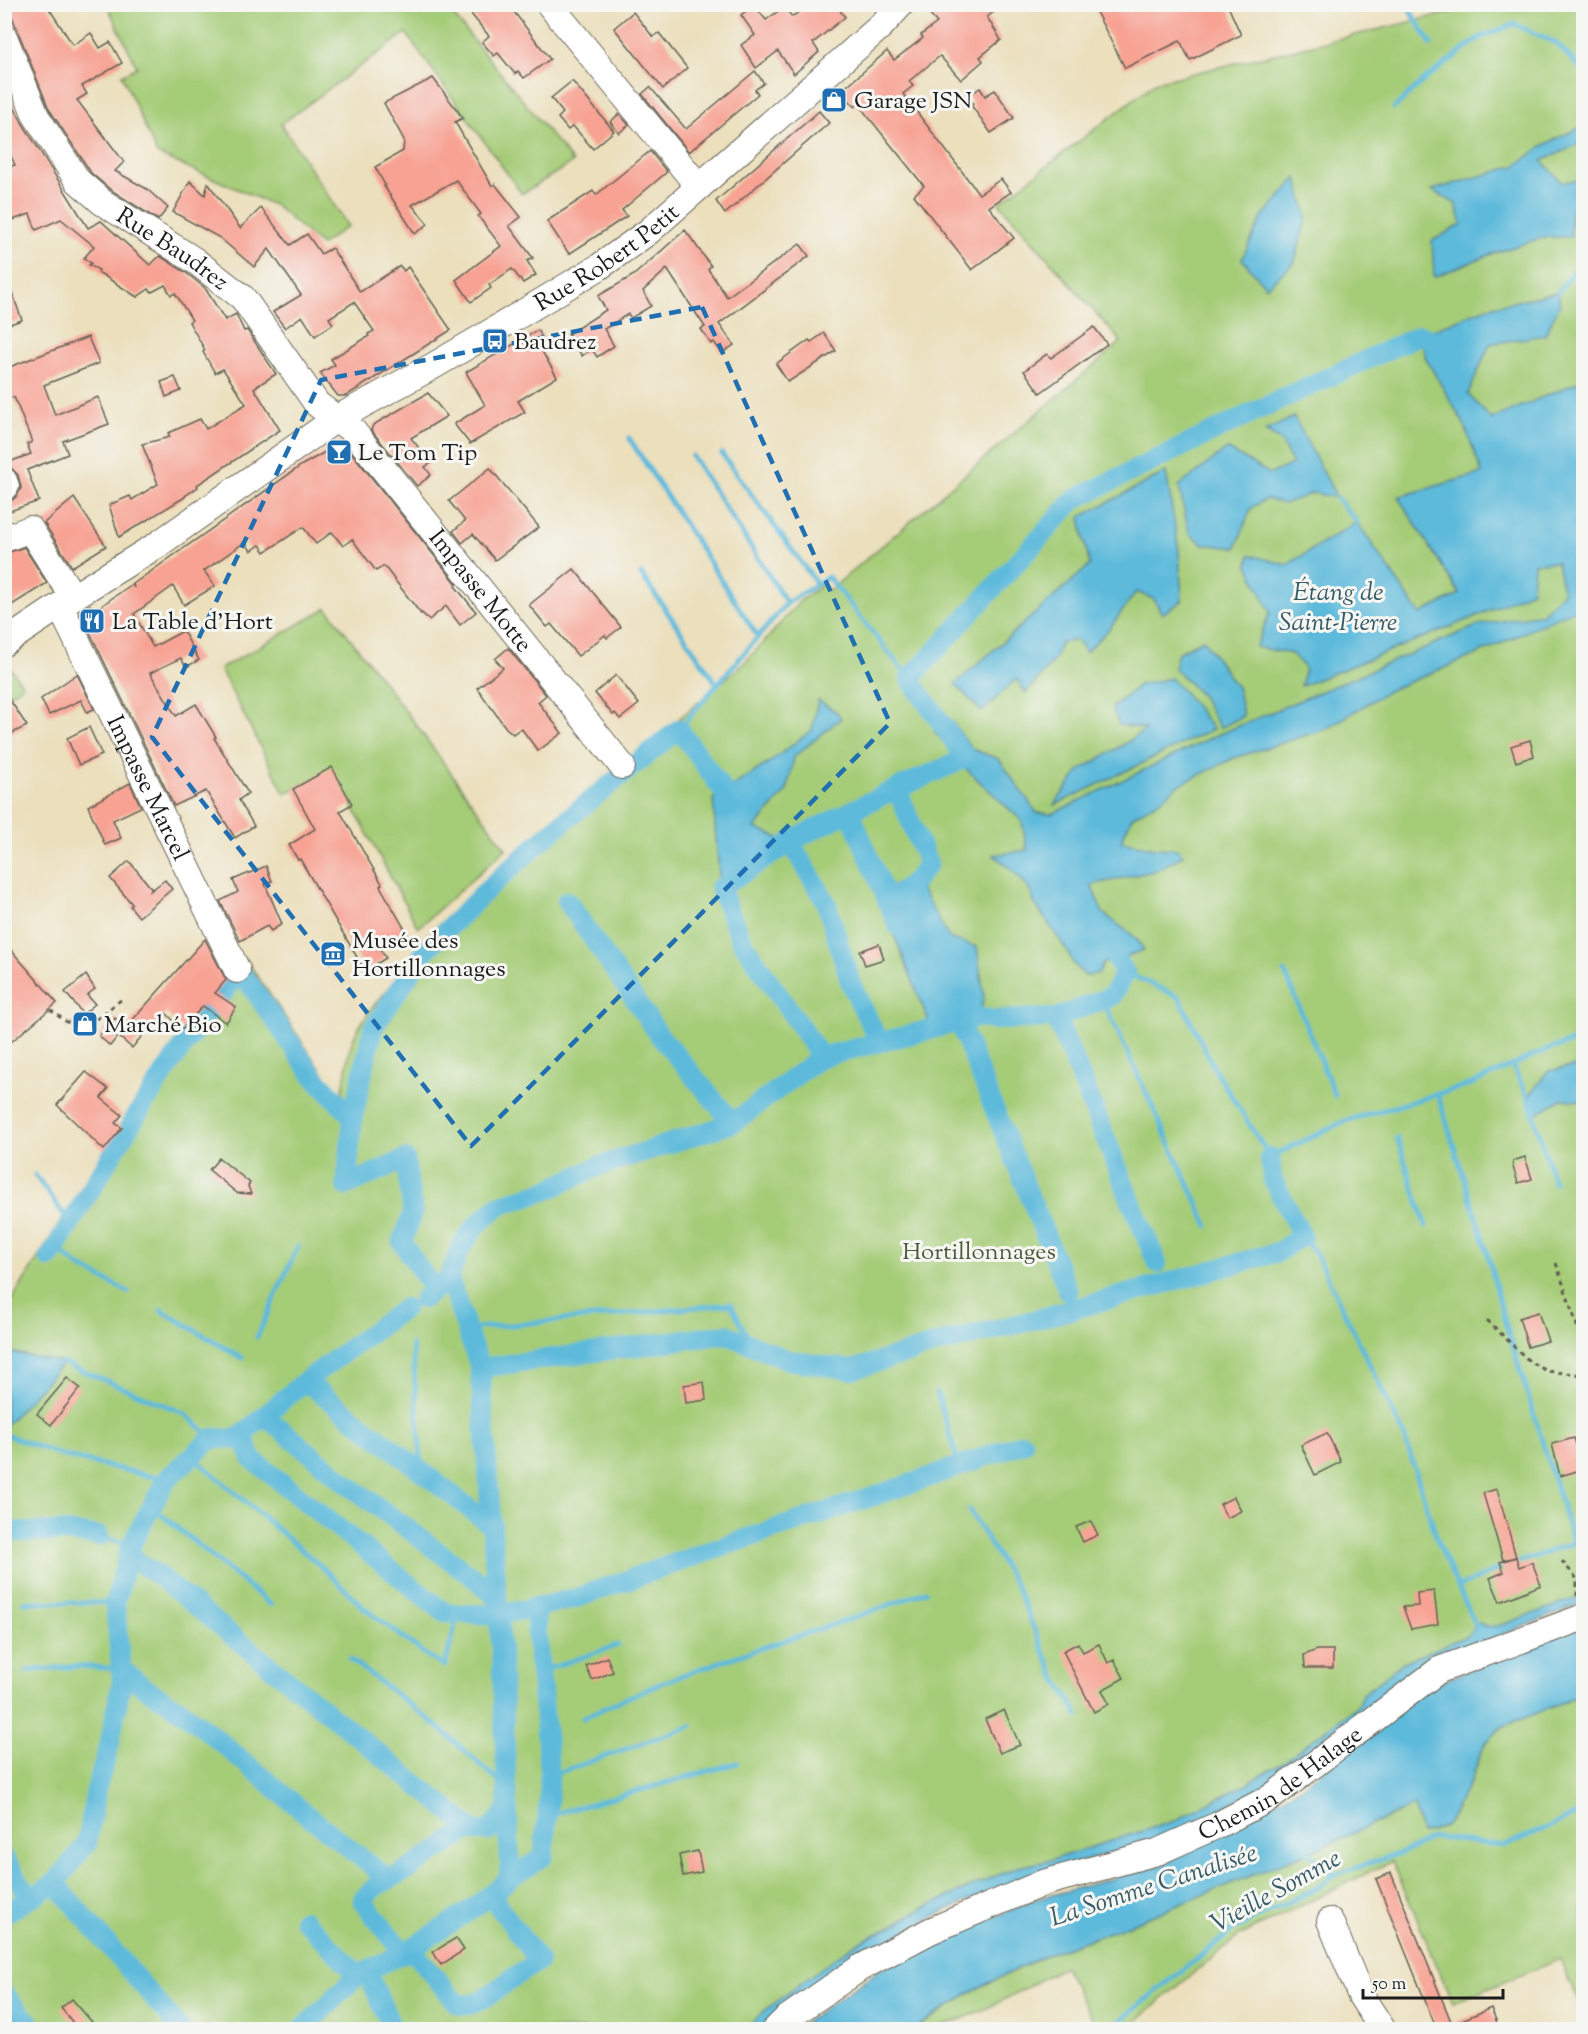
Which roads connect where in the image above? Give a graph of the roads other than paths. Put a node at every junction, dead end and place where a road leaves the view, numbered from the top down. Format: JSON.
{"nodes":[{"id":1,"x":549,"y":4,"type":"edge"},
{"id":2,"x":901,"y":4,"type":"edge"},
{"id":3,"x":4,"y":37,"type":"edge"},
{"id":4,"x":11,"y":76,"type":"edge"},
{"id":5,"x":699,"y":188,"type":"junction"},
{"id":6,"x":336,"y":419,"type":"junction"},
{"id":7,"x":4,"y":538,"type":"edge"},
{"id":8,"x":66,"y":601,"type":"junction"},
{"id":9,"x":4,"y":643,"type":"edge"},
{"id":10,"x":622,"y":766,"type":"dead end"},
{"id":11,"x":237,"y":970,"type":"dead end"},
{"id":12,"x":1584,"y":1617,"type":"edge"},
{"id":13,"x":1330,"y":1922,"type":"dead end"},
{"id":14,"x":775,"y":2030,"type":"edge"},
{"id":15,"x":1383,"y":2030,"type":"edge"}],
"edges":[{"from":1,"to":5,"type":"street"},
{"from":2,"to":5,"type":"street","name":"Rue Robert Petit"},
{"from":3,"to":4,"type":"street","name":"Rue Baudrez"},
{"from":4,"to":6,"type":"street","name":"Rue Baudrez"},
{"from":5,"to":6,"type":"street","name":"Rue Robert Petit"},
{"from":6,"to":8,"type":"street","name":"Rue Robert Petit"},
{"from":6,"to":10,"type":"street","name":"Impasse Motte"},
{"from":7,"to":8,"type":"street","name":"Impasse Marcel"},
{"from":8,"to":9,"type":"street","name":"Rue Robert Petit"},
{"from":8,"to":11,"type":"street","name":"Impasse Marcel"},
{"from":12,"to":14,"type":"street","name":"Chemin de Halage"},
{"from":13,"to":15,"type":"street"}]}
